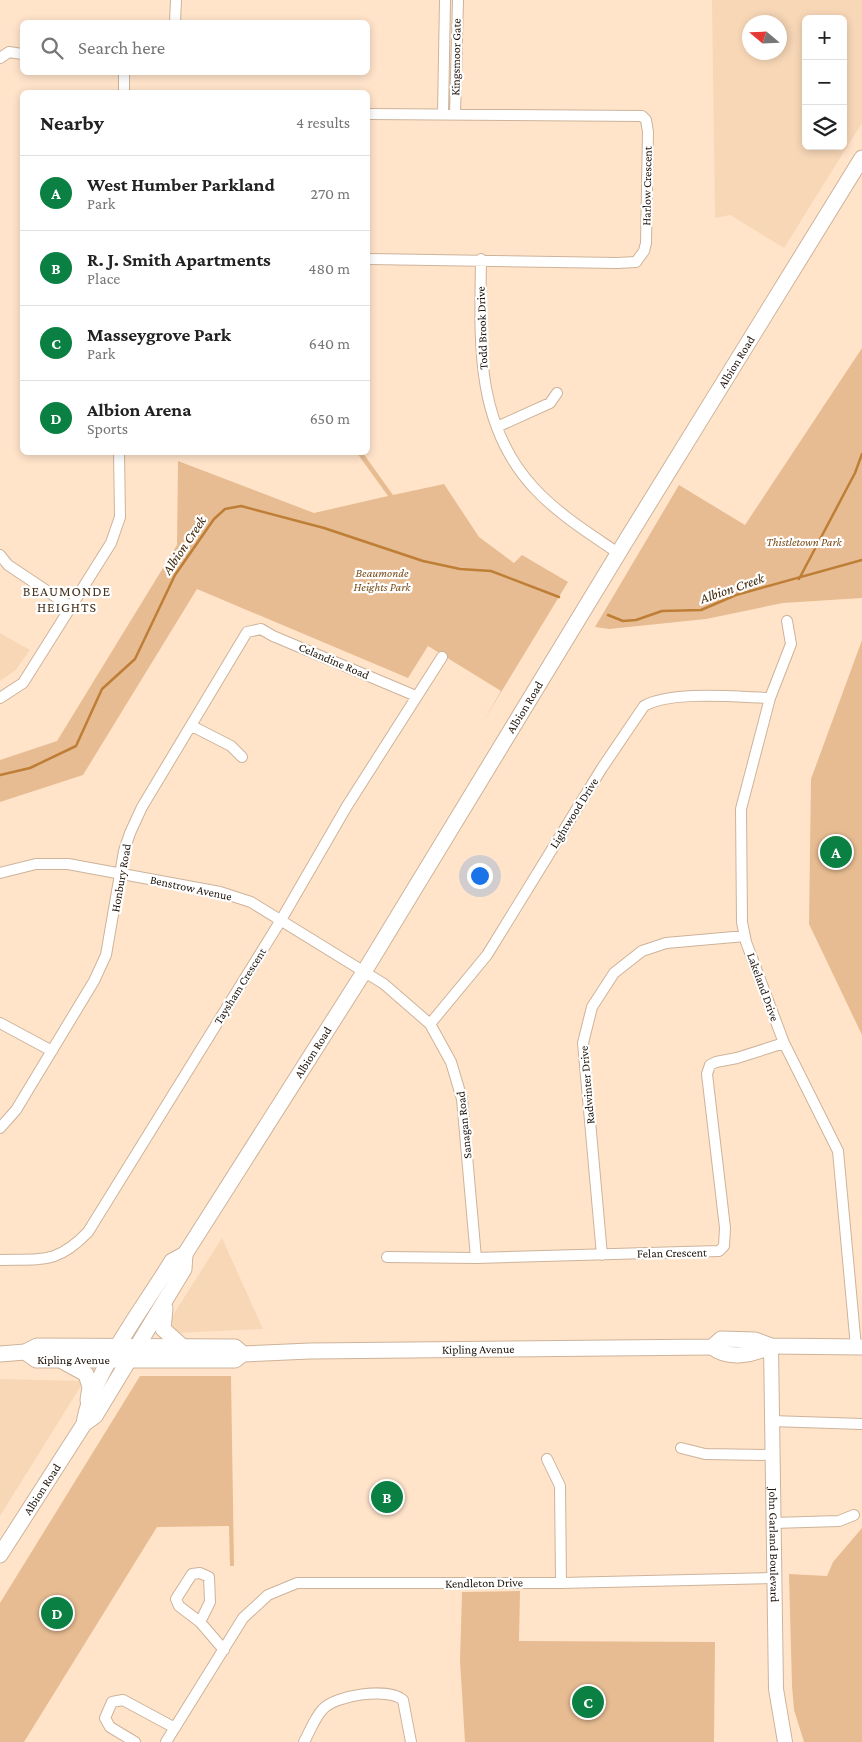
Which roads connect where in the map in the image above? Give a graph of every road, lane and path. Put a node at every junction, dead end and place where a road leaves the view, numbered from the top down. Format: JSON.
{"nodes":[{"id":1,"x":176,"y":0,"type":"edge"},
{"id":2,"x":445,"y":0,"type":"edge"},
{"id":3,"x":458,"y":0,"type":"edge"},
{"id":4,"x":175,"y":20,"type":"edge"},
{"id":5,"x":20,"y":54,"type":"edge"},
{"id":6,"x":0,"y":58,"type":"edge"},
{"id":7,"x":124,"y":75,"type":"edge"},
{"id":8,"x":124,"y":90,"type":"edge"},
{"id":9,"x":370,"y":114,"type":"edge"},
{"id":10,"x":443,"y":114,"type":"junction"},
{"id":11,"x":455,"y":114,"type":"junction"},
{"id":12,"x":862,"y":158,"type":"edge"},
{"id":13,"x":370,"y":259,"type":"edge"},
{"id":14,"x":481,"y":259,"type":"junction"},
{"id":15,"x":557,"y":393,"type":"dead end"},
{"id":16,"x":497,"y":426,"type":"junction"},
{"id":17,"x":119,"y":455,"type":"edge"},
{"id":18,"x":618,"y":553,"type":"junction"},
{"id":19,"x":0,"y":555,"type":"edge"},
{"id":20,"x":71,"y":607,"type":"junction"},
{"id":21,"x":788,"y":621,"type":"dead end"},
{"id":22,"x":251,"y":630,"type":"joint"},
{"id":23,"x":442,"y":657,"type":"dead end"},
{"id":24,"x":416,"y":696,"type":"junction"},
{"id":25,"x":0,"y":698,"type":"edge"},
{"id":26,"x":770,"y":698,"type":"junction"},
{"id":27,"x":192,"y":726,"type":"junction"},
{"id":28,"x":242,"y":757,"type":"dead end"},
{"id":29,"x":0,"y":873,"type":"edge"},
{"id":30,"x":122,"y":874,"type":"junction"},
{"id":31,"x":281,"y":920,"type":"junction"},
{"id":32,"x":745,"y":936,"type":"junction"},
{"id":33,"x":364,"y":972,"type":"junction"},
{"id":34,"x":0,"y":1023,"type":"edge"},
{"id":35,"x":430,"y":1024,"type":"junction"},
{"id":36,"x":784,"y":1043,"type":"junction"},
{"id":37,"x":52,"y":1050,"type":"junction"},
{"id":38,"x":0,"y":1128,"type":"edge"},
{"id":39,"x":184,"y":1254,"type":"junction"},
{"id":40,"x":602,"y":1255,"type":"junction"},
{"id":41,"x":387,"y":1257,"type":"dead end"},
{"id":42,"x":476,"y":1258,"type":"junction"},
{"id":43,"x":0,"y":1260,"type":"edge"},
{"id":44,"x":166,"y":1301,"type":"junction"},
{"id":45,"x":771,"y":1346,"type":"junction"},
{"id":46,"x":119,"y":1347,"type":"junction"},
{"id":47,"x":183,"y":1347,"type":"junction"},
{"id":48,"x":859,"y":1347,"type":"edge"},
{"id":49,"x":138,"y":1348,"type":"junction"},
{"id":50,"x":26,"y":1352,"type":"junction"},
{"id":51,"x":0,"y":1354,"type":"edge"},
{"id":52,"x":243,"y":1354,"type":"junction"},
{"id":53,"x":60,"y":1360,"type":"junction"},
{"id":54,"x":111,"y":1360,"type":"junction"},
{"id":55,"x":129,"y":1361,"type":"junction"},
{"id":56,"x":86,"y":1407,"type":"junction"},
{"id":57,"x":771,"y":1420,"type":"junction"},
{"id":58,"x":84,"y":1424,"type":"junction"},
{"id":59,"x":862,"y":1424,"type":"edge"},
{"id":60,"x":681,"y":1448,"type":"dead end"},
{"id":61,"x":772,"y":1455,"type":"junction"},
{"id":62,"x":547,"y":1459,"type":"dead end"},
{"id":63,"x":854,"y":1515,"type":"dead end"},
{"id":64,"x":773,"y":1523,"type":"junction"},
{"id":65,"x":0,"y":1555,"type":"edge"},
{"id":66,"x":773,"y":1578,"type":"junction"},
{"id":67,"x":561,"y":1583,"type":"junction"},
{"id":68,"x":200,"y":1622,"type":"junction"},
{"id":69,"x":224,"y":1650,"type":"junction"},
{"id":70,"x":175,"y":1728,"type":"junction"},
{"id":71,"x":135,"y":1742,"type":"edge"},
{"id":72,"x":166,"y":1742,"type":"edge"},
{"id":73,"x":304,"y":1742,"type":"edge"},
{"id":74,"x":411,"y":1742,"type":"edge"},
{"id":75,"x":785,"y":1742,"type":"edge"}],
"edges":[{"from":1,"to":4,"type":"street"},
{"from":2,"to":10,"type":"street","name":"Kingsmoor Gate"},
{"from":3,"to":11,"type":"street","name":"Kingsmoor Gate"},
{"from":5,"to":6,"type":"street"},
{"from":7,"to":8,"type":"street"},
{"from":9,"to":10,"type":"street","name":"Harlow Crescent"},
{"from":10,"to":11,"type":"street","name":"Harlow Crescent"},
{"from":11,"to":14,"type":"street","name":"Harlow Crescent"},
{"from":12,"to":18,"type":"main road","name":"Albion Road"},
{"from":13,"to":14,"type":"street","name":"Harlow Crescent"},
{"from":14,"to":16,"type":"street","name":"Todd Brook Drive"},
{"from":15,"to":16,"type":"street"},
{"from":16,"to":18,"type":"street","name":"Todd Brook Drive"},
{"from":17,"to":20,"type":"street"},
{"from":18,"to":33,"type":"main road","name":"Albion Road"},
{"from":19,"to":20,"type":"street"},
{"from":20,"to":25,"type":"street"},
{"from":21,"to":26,"type":"street","name":"Lakeland Drive"},
{"from":22,"to":24,"type":"street","name":"Celandine Road"},
{"from":22,"to":27,"type":"street","name":"Honbury Road"},
{"from":23,"to":24,"type":"street","name":"Taysham Crescent"},
{"from":24,"to":31,"type":"street","name":"Taysham Crescent"},
{"from":26,"to":32,"type":"street","name":"Lakeland Drive"},
{"from":26,"to":35,"type":"street","name":"Lightwood Drive"},
{"from":27,"to":28,"type":"street"},
{"from":27,"to":30,"type":"street","name":"Honbury Road"},
{"from":29,"to":30,"type":"street","name":"Benstrow Avenue"},
{"from":30,"to":31,"type":"street","name":"Benstrow Avenue"},
{"from":30,"to":37,"type":"street","name":"Honbury Road"},
{"from":31,"to":33,"type":"street","name":"Benstrow Avenue"},
{"from":31,"to":43,"type":"street","name":"Taysham Crescent"},
{"from":32,"to":36,"type":"street","name":"Lakeland Drive"},
{"from":32,"to":40,"type":"street","name":"Radwinter Drive"},
{"from":33,"to":35,"type":"street","name":"Sanagan Road"},
{"from":33,"to":39,"type":"main road","name":"Albion Road"},
{"from":34,"to":37,"type":"street"},
{"from":35,"to":42,"type":"street","name":"Sanagan Road"},
{"from":36,"to":40,"type":"street","name":"Felan Crescent"},
{"from":36,"to":48,"type":"street","name":"Lakeland Drive"},
{"from":37,"to":38,"type":"street","name":"Honbury Road"},
{"from":39,"to":44,"type":"main road","name":"Albion Road"},
{"from":39,"to":46,"type":"main road","name":"Albion Road"},
{"from":40,"to":42,"type":"street","name":"Felan Crescent"},
{"from":41,"to":42,"type":"street","name":"Felan Crescent"},
{"from":44,"to":47,"type":"main road"},
{"from":44,"to":49,"type":"main road","name":"Albion Road"},
{"from":45,"to":48,"type":"main road","name":"Kipling Avenue"},
{"from":45,"to":52,"type":"main road","name":"Kipling Avenue"},
{"from":45,"to":57,"type":"street","name":"John Garland Boulevard"},
{"from":46,"to":49,"type":"main road","name":"Kipling Avenue"},
{"from":46,"to":50,"type":"main road","name":"Kipling Avenue"},
{"from":46,"to":54,"type":"main road","name":"Albion Road"},
{"from":47,"to":49,"type":"main road","name":"Kipling Avenue"},
{"from":47,"to":52,"type":"main road","name":"Kipling Avenue"},
{"from":49,"to":55,"type":"main road","name":"Albion Road"},
{"from":50,"to":51,"type":"main road","name":"Kipling Avenue"},
{"from":50,"to":53,"type":"main road","name":"Kipling Avenue"},
{"from":52,"to":55,"type":"main road","name":"Kipling Avenue"},
{"from":53,"to":54,"type":"main road","name":"Kipling Avenue"},
{"from":53,"to":56,"type":"main road"},
{"from":54,"to":55,"type":"main road","name":"Kipling Avenue"},
{"from":54,"to":56,"type":"main road","name":"Albion Road"},
{"from":55,"to":58,"type":"main road","name":"Albion Road"},
{"from":56,"to":58,"type":"main road","name":"Albion Road"},
{"from":57,"to":59,"type":"street"},
{"from":57,"to":61,"type":"street","name":"John Garland Boulevard"},
{"from":58,"to":65,"type":"main road","name":"Albion Road"},
{"from":60,"to":61,"type":"street"},
{"from":61,"to":64,"type":"street","name":"John Garland Boulevard"},
{"from":62,"to":67,"type":"street"},
{"from":63,"to":64,"type":"street"},
{"from":64,"to":66,"type":"street","name":"John Garland Boulevard"},
{"from":66,"to":67,"type":"street","name":"Kendleton Drive"},
{"from":66,"to":75,"type":"street","name":"John Garland Boulevard"},
{"from":67,"to":69,"type":"street","name":"Kendleton Drive"},
{"from":68,"to":68,"type":"street"},
{"from":68,"to":69,"type":"street"},
{"from":69,"to":70,"type":"street","name":"Kendleton Drive"},
{"from":70,"to":71,"type":"street"},
{"from":70,"to":72,"type":"street","name":"Kendleton Drive"},
{"from":73,"to":74,"type":"street"}]}
